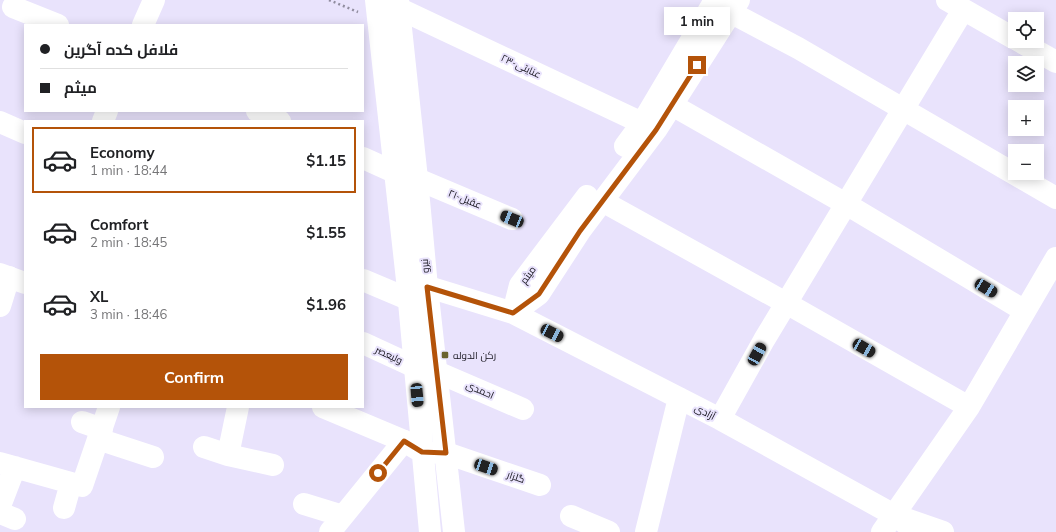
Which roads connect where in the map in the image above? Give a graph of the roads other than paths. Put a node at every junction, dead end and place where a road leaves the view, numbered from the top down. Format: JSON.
{"nodes":[{"id":1,"x":154,"y":0,"type":"edge"},
{"id":2,"x":376,"y":0,"type":"edge"},
{"id":3,"x":393,"y":3,"type":"edge"},
{"id":4,"x":720,"y":3,"type":"edge"},
{"id":5,"x":955,"y":5,"type":"edge"},
{"id":6,"x":13,"y":7,"type":"dead end"},
{"id":7,"x":56,"y":24,"type":"edge"},
{"id":8,"x":143,"y":24,"type":"edge"},
{"id":9,"x":1008,"y":35,"type":"edge"},
{"id":10,"x":1031,"y":48,"type":"edge"},
{"id":11,"x":1056,"y":62,"type":"edge"},
{"id":12,"x":672,"y":105,"type":"junction"},
{"id":13,"x":903,"y":109,"type":"junction"},
{"id":14,"x":259,"y":112,"type":"edge"},
{"id":15,"x":278,"y":120,"type":"edge"},
{"id":16,"x":0,"y":122,"type":"edge"},
{"id":17,"x":642,"y":123,"type":"junction"},
{"id":18,"x":24,"y":133,"type":"edge"},
{"id":19,"x":364,"y":158,"type":"edge"},
{"id":20,"x":394,"y":172,"type":"junction"},
{"id":21,"x":417,"y":179,"type":"junction"},
{"id":22,"x":1056,"y":198,"type":"edge"},
{"id":23,"x":602,"y":201,"type":"junction"},
{"id":24,"x":846,"y":204,"type":"junction"},
{"id":25,"x":512,"y":219,"type":"dead end"},
{"id":26,"x":1056,"y":258,"type":"edge"},
{"id":27,"x":11,"y":278,"type":"edge"},
{"id":28,"x":364,"y":280,"type":"edge"},
{"id":29,"x":427,"y":287,"type":"junction"},
{"id":30,"x":408,"y":290,"type":"junction"},
{"id":31,"x":786,"y":303,"type":"junction"},
{"id":32,"x":0,"y":306,"type":"edge"},
{"id":33,"x":1025,"y":311,"type":"junction"},
{"id":34,"x":513,"y":313,"type":"junction"},
{"id":35,"x":364,"y":343,"type":"edge"},
{"id":36,"x":415,"y":367,"type":"junction"},
{"id":37,"x":437,"y":372,"type":"junction"},
{"id":38,"x":679,"y":398,"type":"junction"},
{"id":39,"x":969,"y":407,"type":"junction"},
{"id":40,"x":109,"y":408,"type":"edge"},
{"id":41,"x":238,"y":408,"type":"edge"},
{"id":42,"x":326,"y":408,"type":"edge"},
{"id":43,"x":523,"y":409,"type":"dead end"},
{"id":44,"x":720,"y":419,"type":"junction"},
{"id":45,"x":82,"y":422,"type":"dead end"},
{"id":46,"x":100,"y":434,"type":"junction"},
{"id":47,"x":204,"y":447,"type":"dead end"},
{"id":48,"x":413,"y":447,"type":"junction"},
{"id":49,"x":446,"y":453,"type":"junction"},
{"id":50,"x":228,"y":455,"type":"junction"},
{"id":51,"x":153,"y":457,"type":"dead end"},
{"id":52,"x":8,"y":465,"type":"edge"},
{"id":53,"x":273,"y":465,"type":"dead end"},
{"id":54,"x":71,"y":482,"type":"junction"},
{"id":55,"x":540,"y":485,"type":"dead end"},
{"id":56,"x":304,"y":504,"type":"dead end"},
{"id":57,"x":64,"y":508,"type":"dead end"},
{"id":58,"x":5,"y":513,"type":"edge"},
{"id":59,"x":571,"y":516,"type":"dead end"},
{"id":60,"x":888,"y":523,"type":"edge"},
{"id":61,"x":337,"y":524,"type":"edge"},
{"id":62,"x":430,"y":532,"type":"edge"},
{"id":63,"x":454,"y":532,"type":"edge"},
{"id":64,"x":608,"y":532,"type":"edge"},
{"id":65,"x":646,"y":532,"type":"edge"},
{"id":66,"x":918,"y":532,"type":"edge"},
{"id":67,"x":943,"y":532,"type":"edge"}],
"edges":[{"from":1,"to":8,"type":"street"},
{"from":2,"to":20,"type":"street","name":"نیرو"},
{"from":3,"to":17,"type":"street","name":"۲۳-عنایتی"},
{"from":3,"to":21,"type":"street","name":"نیرو"},
{"from":4,"to":12,"type":"street","name":"میثم"},
{"from":4,"to":13,"type":"street"},
{"from":4,"to":17,"type":"street","name":"میثم"},
{"from":5,"to":9,"type":"street"},
{"from":5,"to":13,"type":"street"},
{"from":6,"to":7,"type":"street"},
{"from":10,"to":11,"type":"street"},
{"from":12,"to":23,"type":"street","name":"میثم"},
{"from":12,"to":24,"type":"street"},
{"from":13,"to":22,"type":"street"},
{"from":13,"to":24,"type":"street"},
{"from":14,"to":15,"type":"street"},
{"from":16,"to":18,"type":"street"},
{"from":17,"to":34,"type":"street","name":"میثم"},
{"from":19,"to":20,"type":"street"},
{"from":20,"to":30,"type":"street","name":"نیرو"},
{"from":21,"to":25,"type":"street","name":"۲۱-عقیل"},
{"from":21,"to":29,"type":"street","name":"نیرو"},
{"from":23,"to":31,"type":"street"},
{"from":23,"to":34,"type":"street","name":"میثم"},
{"from":24,"to":31,"type":"street"},
{"from":24,"to":33,"type":"street"},
{"from":26,"to":33,"type":"street"},
{"from":27,"to":32,"type":"street"},
{"from":28,"to":30,"type":"street","name":"آزادی"},
{"from":29,"to":30,"type":"street","name":"آزادی"},
{"from":29,"to":34,"type":"street","name":"آزادی"},
{"from":29,"to":37,"type":"street","name":"نیرو"},
{"from":30,"to":36,"type":"street","name":"نیرو"},
{"from":31,"to":39,"type":"street"},
{"from":31,"to":44,"type":"street"},
{"from":33,"to":39,"type":"street"},
{"from":34,"to":38,"type":"street","name":"آزادی"},
{"from":35,"to":36,"type":"street","name":"ولیعصر"},
{"from":36,"to":48,"type":"street","name":"نیرو"},
{"from":37,"to":43,"type":"street","name":"احمدی"},
{"from":37,"to":49,"type":"street","name":"نیرو"},
{"from":38,"to":44,"type":"street","name":"آزادی"},
{"from":38,"to":65,"type":"street"},
{"from":39,"to":60,"type":"street"},
{"from":40,"to":46,"type":"street"},
{"from":41,"to":50,"type":"street"},
{"from":42,"to":48,"type":"street"},
{"from":44,"to":60,"type":"street","name":"آزادی"},
{"from":45,"to":46,"type":"street"},
{"from":46,"to":51,"type":"street"},
{"from":46,"to":54,"type":"street"},
{"from":47,"to":50,"type":"street"},
{"from":48,"to":49,"type":"street","name":"گلزار"},
{"from":48,"to":61,"type":"street"},
{"from":48,"to":62,"type":"street","name":"نیرو"},
{"from":49,"to":55,"type":"street","name":"گلزار"},
{"from":49,"to":63,"type":"street","name":"نیرو"},
{"from":50,"to":53,"type":"street"},
{"from":52,"to":54,"type":"street"},
{"from":52,"to":58,"type":"street"},
{"from":54,"to":57,"type":"street"},
{"from":56,"to":61,"type":"street"},
{"from":59,"to":64,"type":"street"},
{"from":60,"to":66,"type":"street","name":"آزادی"},
{"from":60,"to":67,"type":"street","name":"آزادی"}]}
